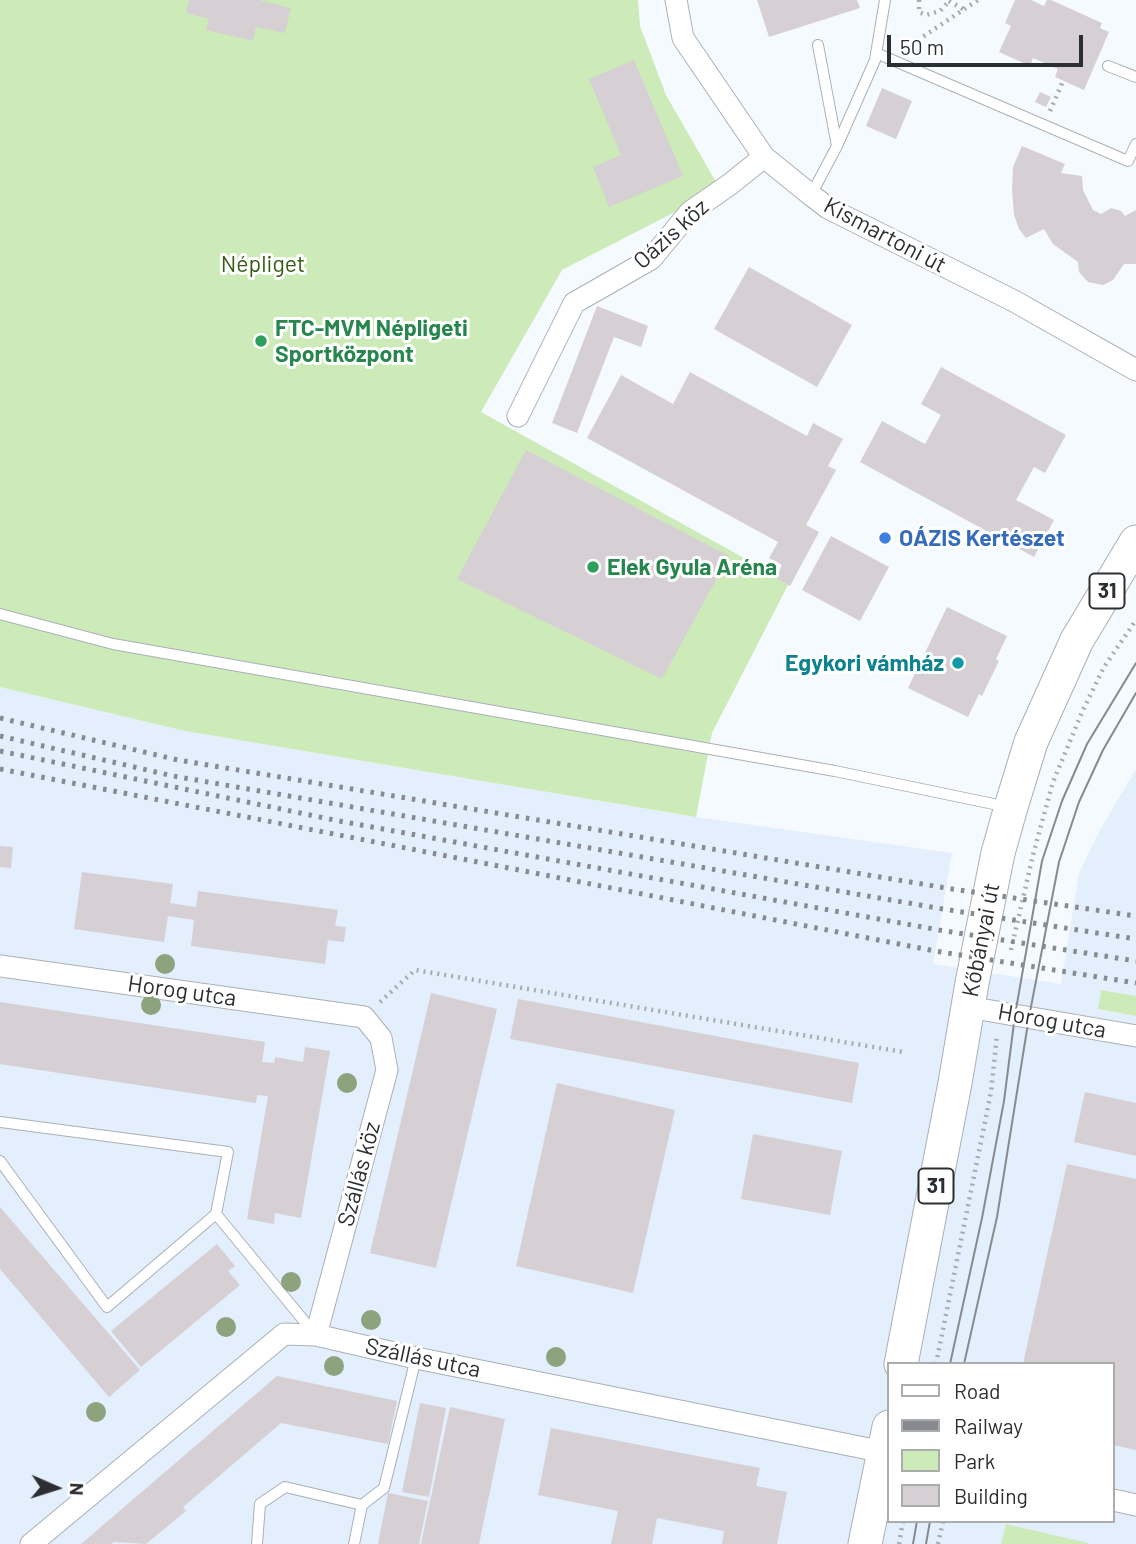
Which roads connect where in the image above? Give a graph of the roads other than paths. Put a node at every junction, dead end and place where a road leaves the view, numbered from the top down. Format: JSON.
{"nodes":[{"id":1,"x":676,"y":0,"type":"edge"},
{"id":2,"x":885,"y":0,"type":"edge"},
{"id":3,"x":818,"y":45,"type":"dead end"},
{"id":4,"x":876,"y":53,"type":"junction"},
{"id":5,"x":1108,"y":66,"type":"dead end"},
{"id":6,"x":1136,"y":77,"type":"edge"},
{"id":7,"x":1136,"y":144,"type":"edge"},
{"id":8,"x":837,"y":146,"type":"junction"},
{"id":9,"x":764,"y":157,"type":"junction"},
{"id":10,"x":1132,"y":162,"type":"edge"},
{"id":11,"x":810,"y":195,"type":"junction"},
{"id":12,"x":1136,"y":370,"type":"edge"},
{"id":13,"x":518,"y":416,"type":"dead end"},
{"id":14,"x":1136,"y":542,"type":"edge"},
{"id":15,"x":0,"y":614,"type":"edge"},
{"id":16,"x":1011,"y":807,"type":"junction"},
{"id":17,"x":0,"y":966,"type":"edge"},
{"id":18,"x":968,"y":1007,"type":"junction"},
{"id":19,"x":364,"y":1017,"type":"joint"},
{"id":20,"x":1136,"y":1037,"type":"edge"},
{"id":21,"x":0,"y":1122,"type":"edge"},
{"id":22,"x":0,"y":1161,"type":"edge"},
{"id":23,"x":216,"y":1214,"type":"junction"},
{"id":24,"x":316,"y":1335,"type":"junction"},
{"id":25,"x":416,"y":1358,"type":"junction"},
{"id":26,"x":901,"y":1362,"type":"edge"},
{"id":27,"x":888,"y":1444,"type":"edge"},
{"id":28,"x":1115,"y":1500,"type":"edge"},
{"id":29,"x":362,"y":1505,"type":"junction"},
{"id":30,"x":1136,"y":1505,"type":"edge"},
{"id":31,"x":31,"y":1544,"type":"edge"},
{"id":32,"x":257,"y":1544,"type":"edge"},
{"id":33,"x":354,"y":1544,"type":"edge"},
{"id":34,"x":865,"y":1544,"type":"edge"}],
"edges":[{"from":1,"to":9,"type":"street","name":"Kismartoni út"},
{"from":2,"to":4,"type":"lane"},
{"from":3,"to":8,"type":"lane"},
{"from":4,"to":8,"type":"lane"},
{"from":4,"to":10,"type":"lane"},
{"from":5,"to":6,"type":"lane"},
{"from":7,"to":10,"type":"lane"},
{"from":8,"to":11,"type":"lane"},
{"from":9,"to":11,"type":"street","name":"Kismartoni út"},
{"from":9,"to":13,"type":"street","name":"Oázis köz"},
{"from":11,"to":12,"type":"street","name":"Kismartoni út"},
{"from":14,"to":16,"type":"main road","name":"Kőbányai út","number":"31"},
{"from":15,"to":16,"type":"lane"},
{"from":16,"to":18,"type":"main road","name":"Kőbányai út","number":"31"},
{"from":17,"to":19,"type":"street","name":"Horog utca"},
{"from":18,"to":20,"type":"street","name":"Horog utca"},
{"from":18,"to":26,"type":"main road","name":"Kőbányai út","number":"31"},
{"from":19,"to":24,"type":"street","name":"Szállás köz"},
{"from":21,"to":23,"type":"lane"},
{"from":22,"to":23,"type":"lane"},
{"from":23,"to":24,"type":"lane"},
{"from":24,"to":25,"type":"street","name":"Szállás utca"},
{"from":24,"to":31,"type":"street","name":"Szállás utca"},
{"from":25,"to":27,"type":"street","name":"Szállás utca"},
{"from":25,"to":29,"type":"lane"},
{"from":27,"to":34,"type":"main road"},
{"from":28,"to":30,"type":"street"},
{"from":29,"to":32,"type":"lane"},
{"from":29,"to":33,"type":"lane"}]}
